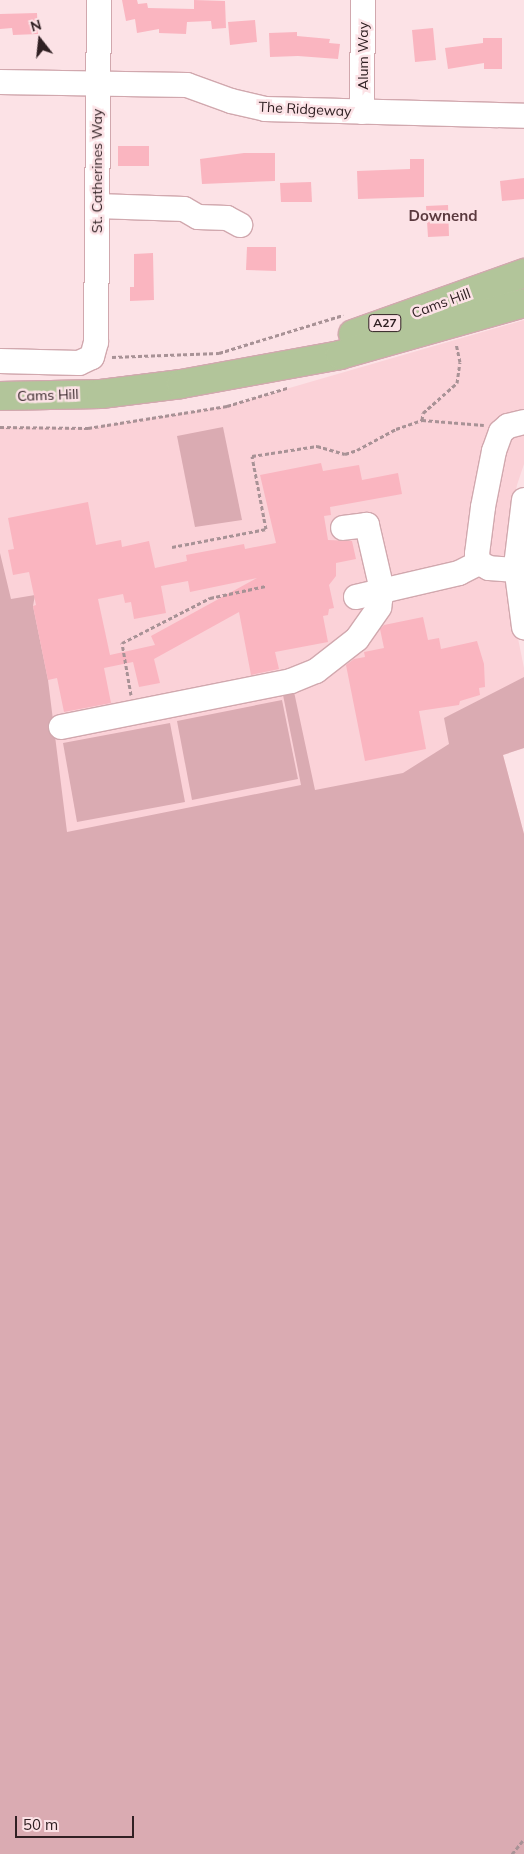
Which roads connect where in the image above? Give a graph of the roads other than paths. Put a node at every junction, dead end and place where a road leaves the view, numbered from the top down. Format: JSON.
{"nodes":[{"id":1,"x":99,"y":0,"type":"edge"},
{"id":2,"x":363,"y":0,"type":"edge"},
{"id":3,"x":0,"y":82,"type":"edge"},
{"id":4,"x":98,"y":83,"type":"junction"},
{"id":5,"x":362,"y":112,"type":"junction"},
{"id":6,"x":524,"y":116,"type":"edge"},
{"id":7,"x":97,"y":206,"type":"junction"},
{"id":8,"x":240,"y":225,"type":"dead end"},
{"id":9,"x":524,"y":273,"type":"edge"},
{"id":10,"x":524,"y":303,"type":"edge"},
{"id":11,"x":0,"y":361,"type":"edge"},
{"id":12,"x":245,"y":371,"type":"junction"},
{"id":13,"x":0,"y":396,"type":"edge"},
{"id":14,"x":524,"y":422,"type":"edge"},
{"id":15,"x":524,"y":504,"type":"edge"},
{"id":16,"x":343,"y":528,"type":"dead end"},
{"id":17,"x":479,"y":563,"type":"junction"},
{"id":18,"x":516,"y":570,"type":"junction"},
{"id":19,"x":382,"y":590,"type":"junction"},
{"id":20,"x":356,"y":597,"type":"dead end"},
{"id":21,"x":524,"y":627,"type":"edge"},
{"id":22,"x":61,"y":728,"type":"dead end"}],
"edges":[{"from":1,"to":4,"type":"street","name":"St. Catherines Way"},
{"from":2,"to":5,"type":"street","name":"Alum Way"},
{"from":3,"to":4,"type":"street","name":"The Ridgeway"},
{"from":4,"to":5,"type":"street","name":"The Ridgeway"},
{"from":4,"to":7,"type":"street","name":"St. Catherines Way"},
{"from":5,"to":6,"type":"street","name":"The Ridgeway"},
{"from":7,"to":8,"type":"street"},
{"from":7,"to":11,"type":"street","name":"St. Catherines Way"},
{"from":9,"to":12,"type":"main road","name":"Cams Hill","number":"A27"},
{"from":10,"to":12,"type":"main road","name":"Cams Hill","number":"A27"},
{"from":12,"to":13,"type":"main road","name":"Cams Hill","number":"A27"},
{"from":14,"to":17,"type":"street"},
{"from":15,"to":18,"type":"street"},
{"from":16,"to":19,"type":"street"},
{"from":17,"to":18,"type":"street"},
{"from":17,"to":19,"type":"street"},
{"from":18,"to":21,"type":"street"},
{"from":19,"to":20,"type":"street"},
{"from":19,"to":22,"type":"street"}]}
